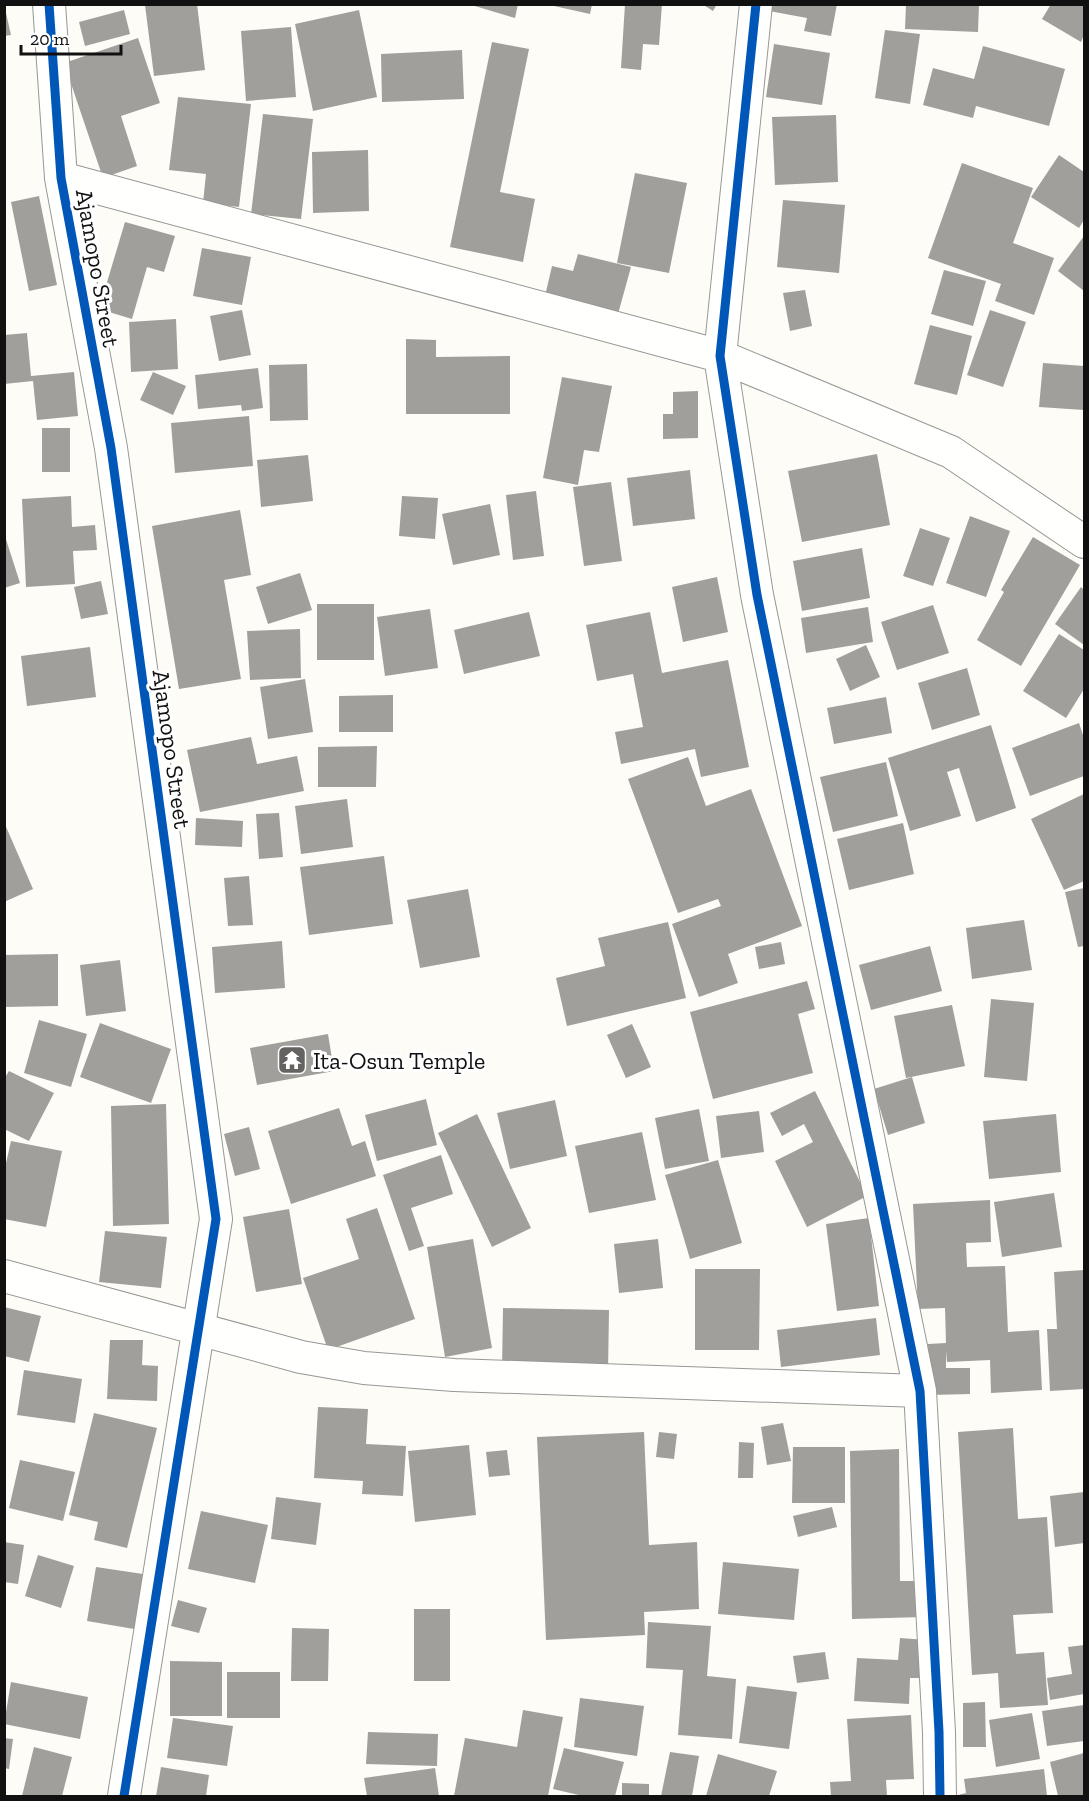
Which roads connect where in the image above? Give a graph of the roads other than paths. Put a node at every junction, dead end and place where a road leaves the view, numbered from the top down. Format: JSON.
{"nodes":[{"id":1,"x":49,"y":4,"type":"edge"},
{"id":2,"x":756,"y":4,"type":"edge"},
{"id":3,"x":61,"y":178,"type":"junction"},
{"id":4,"x":720,"y":356,"type":"junction"},
{"id":5,"x":1084,"y":542,"type":"edge"},
{"id":6,"x":4,"y":1276,"type":"edge"},
{"id":7,"x":199,"y":1328,"type":"junction"},
{"id":8,"x":920,"y":1391,"type":"junction"},
{"id":9,"x":124,"y":1797,"type":"edge"},
{"id":10,"x":940,"y":1797,"type":"edge"}],
"edges":[{"from":1,"to":3,"type":"street","name":"Ajamopo Street"},
{"from":2,"to":4,"type":"street"},
{"from":3,"to":4,"type":"street"},
{"from":3,"to":7,"type":"street","name":"Ajamopo Street"},
{"from":4,"to":5,"type":"street"},
{"from":4,"to":8,"type":"street"},
{"from":6,"to":7,"type":"street"},
{"from":7,"to":8,"type":"street"},
{"from":7,"to":9,"type":"street","name":"Ajamopo Street"},
{"from":8,"to":10,"type":"street"}]}
